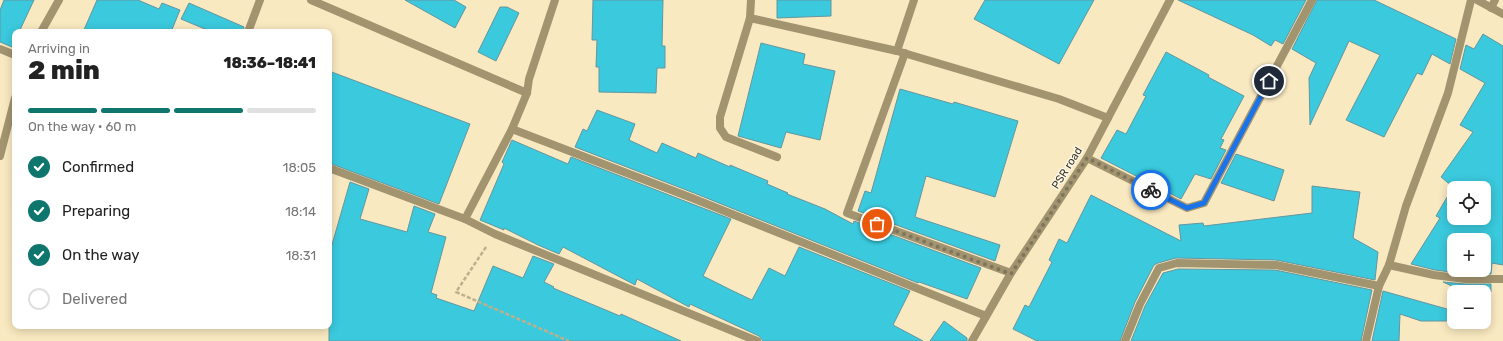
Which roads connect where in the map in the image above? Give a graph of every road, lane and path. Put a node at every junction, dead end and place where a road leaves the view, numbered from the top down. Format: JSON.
{"nodes":[{"id":1,"x":59,"y":0,"type":"edge"},
{"id":2,"x":260,"y":0,"type":"edge"},
{"id":3,"x":311,"y":0,"type":"edge"},
{"id":4,"x":555,"y":0,"type":"edge"},
{"id":5,"x":751,"y":0,"type":"edge"},
{"id":6,"x":914,"y":0,"type":"edge"},
{"id":7,"x":1170,"y":0,"type":"edge"},
{"id":8,"x":1312,"y":0,"type":"edge"},
{"id":9,"x":1471,"y":0,"type":"edge"},
{"id":10,"x":1476,"y":0,"type":"edge"},
{"id":11,"x":1495,"y":0,"type":"edge"},
{"id":12,"x":1491,"y":8,"type":"junction"},
{"id":13,"x":1503,"y":14,"type":"edge"},
{"id":14,"x":750,"y":18,"type":"junction"},
{"id":15,"x":43,"y":29,"type":"edge"},
{"id":16,"x":249,"y":29,"type":"edge"},
{"id":17,"x":0,"y":49,"type":"edge"},
{"id":18,"x":901,"y":52,"type":"junction"},
{"id":19,"x":12,"y":54,"type":"edge"},
{"id":20,"x":527,"y":93,"type":"junction"},
{"id":21,"x":12,"y":109,"type":"edge"},
{"id":22,"x":1108,"y":118,"type":"junction"},
{"id":23,"x":512,"y":129,"type":"junction"},
{"id":24,"x":1,"y":150,"type":"edge"},
{"id":25,"x":777,"y":157,"type":"dead end"},
{"id":26,"x":1087,"y":158,"type":"junction"},
{"id":27,"x":332,"y":169,"type":"edge"},
{"id":28,"x":465,"y":219,"type":"junction"},
{"id":29,"x":495,"y":234,"type":"junction"},
{"id":30,"x":1389,"y":265,"type":"junction"},
{"id":31,"x":1011,"y":274,"type":"junction"},
{"id":32,"x":1503,"y":279,"type":"edge"},
{"id":33,"x":1380,"y":286,"type":"junction"},
{"id":34,"x":986,"y":316,"type":"junction"},
{"id":35,"x":569,"y":341,"type":"edge"},
{"id":36,"x":757,"y":341,"type":"edge"},
{"id":37,"x":972,"y":341,"type":"edge"},
{"id":38,"x":1125,"y":341,"type":"edge"},
{"id":39,"x":1366,"y":341,"type":"edge"}],
"edges":[{"from":1,"to":15,"type":"street"},
{"from":2,"to":16,"type":"street"},
{"from":3,"to":20,"type":"street"},
{"from":4,"to":20,"type":"street"},
{"from":5,"to":14,"type":"street"},
{"from":6,"to":18,"type":"street"},
{"from":7,"to":22,"type":"street","name":"PSR road"},
{"from":8,"to":26,"type":"street"},
{"from":9,"to":30,"type":"street"},
{"from":10,"to":12,"type":"street"},
{"from":11,"to":12,"type":"street"},
{"from":12,"to":13,"type":"street"},
{"from":14,"to":18,"type":"street"},
{"from":14,"to":25,"type":"street"},
{"from":17,"to":19,"type":"street"},
{"from":18,"to":22,"type":"street"},
{"from":18,"to":31,"type":"street"},
{"from":20,"to":23,"type":"street"},
{"from":21,"to":24,"type":"street"},
{"from":22,"to":26,"type":"street","name":"PSR road"},
{"from":23,"to":28,"type":"street"},
{"from":23,"to":34,"type":"street"},
{"from":26,"to":31,"type":"street","name":"PSR road"},
{"from":27,"to":28,"type":"street"},
{"from":28,"to":29,"type":"street"},
{"from":29,"to":35,"type":"path"},
{"from":29,"to":36,"type":"street"},
{"from":30,"to":32,"type":"street"},
{"from":30,"to":33,"type":"street"},
{"from":31,"to":34,"type":"street","name":"PSR road"},
{"from":33,"to":38,"type":"street"},
{"from":33,"to":39,"type":"street"},
{"from":34,"to":37,"type":"street","name":"PSR road"}]}
